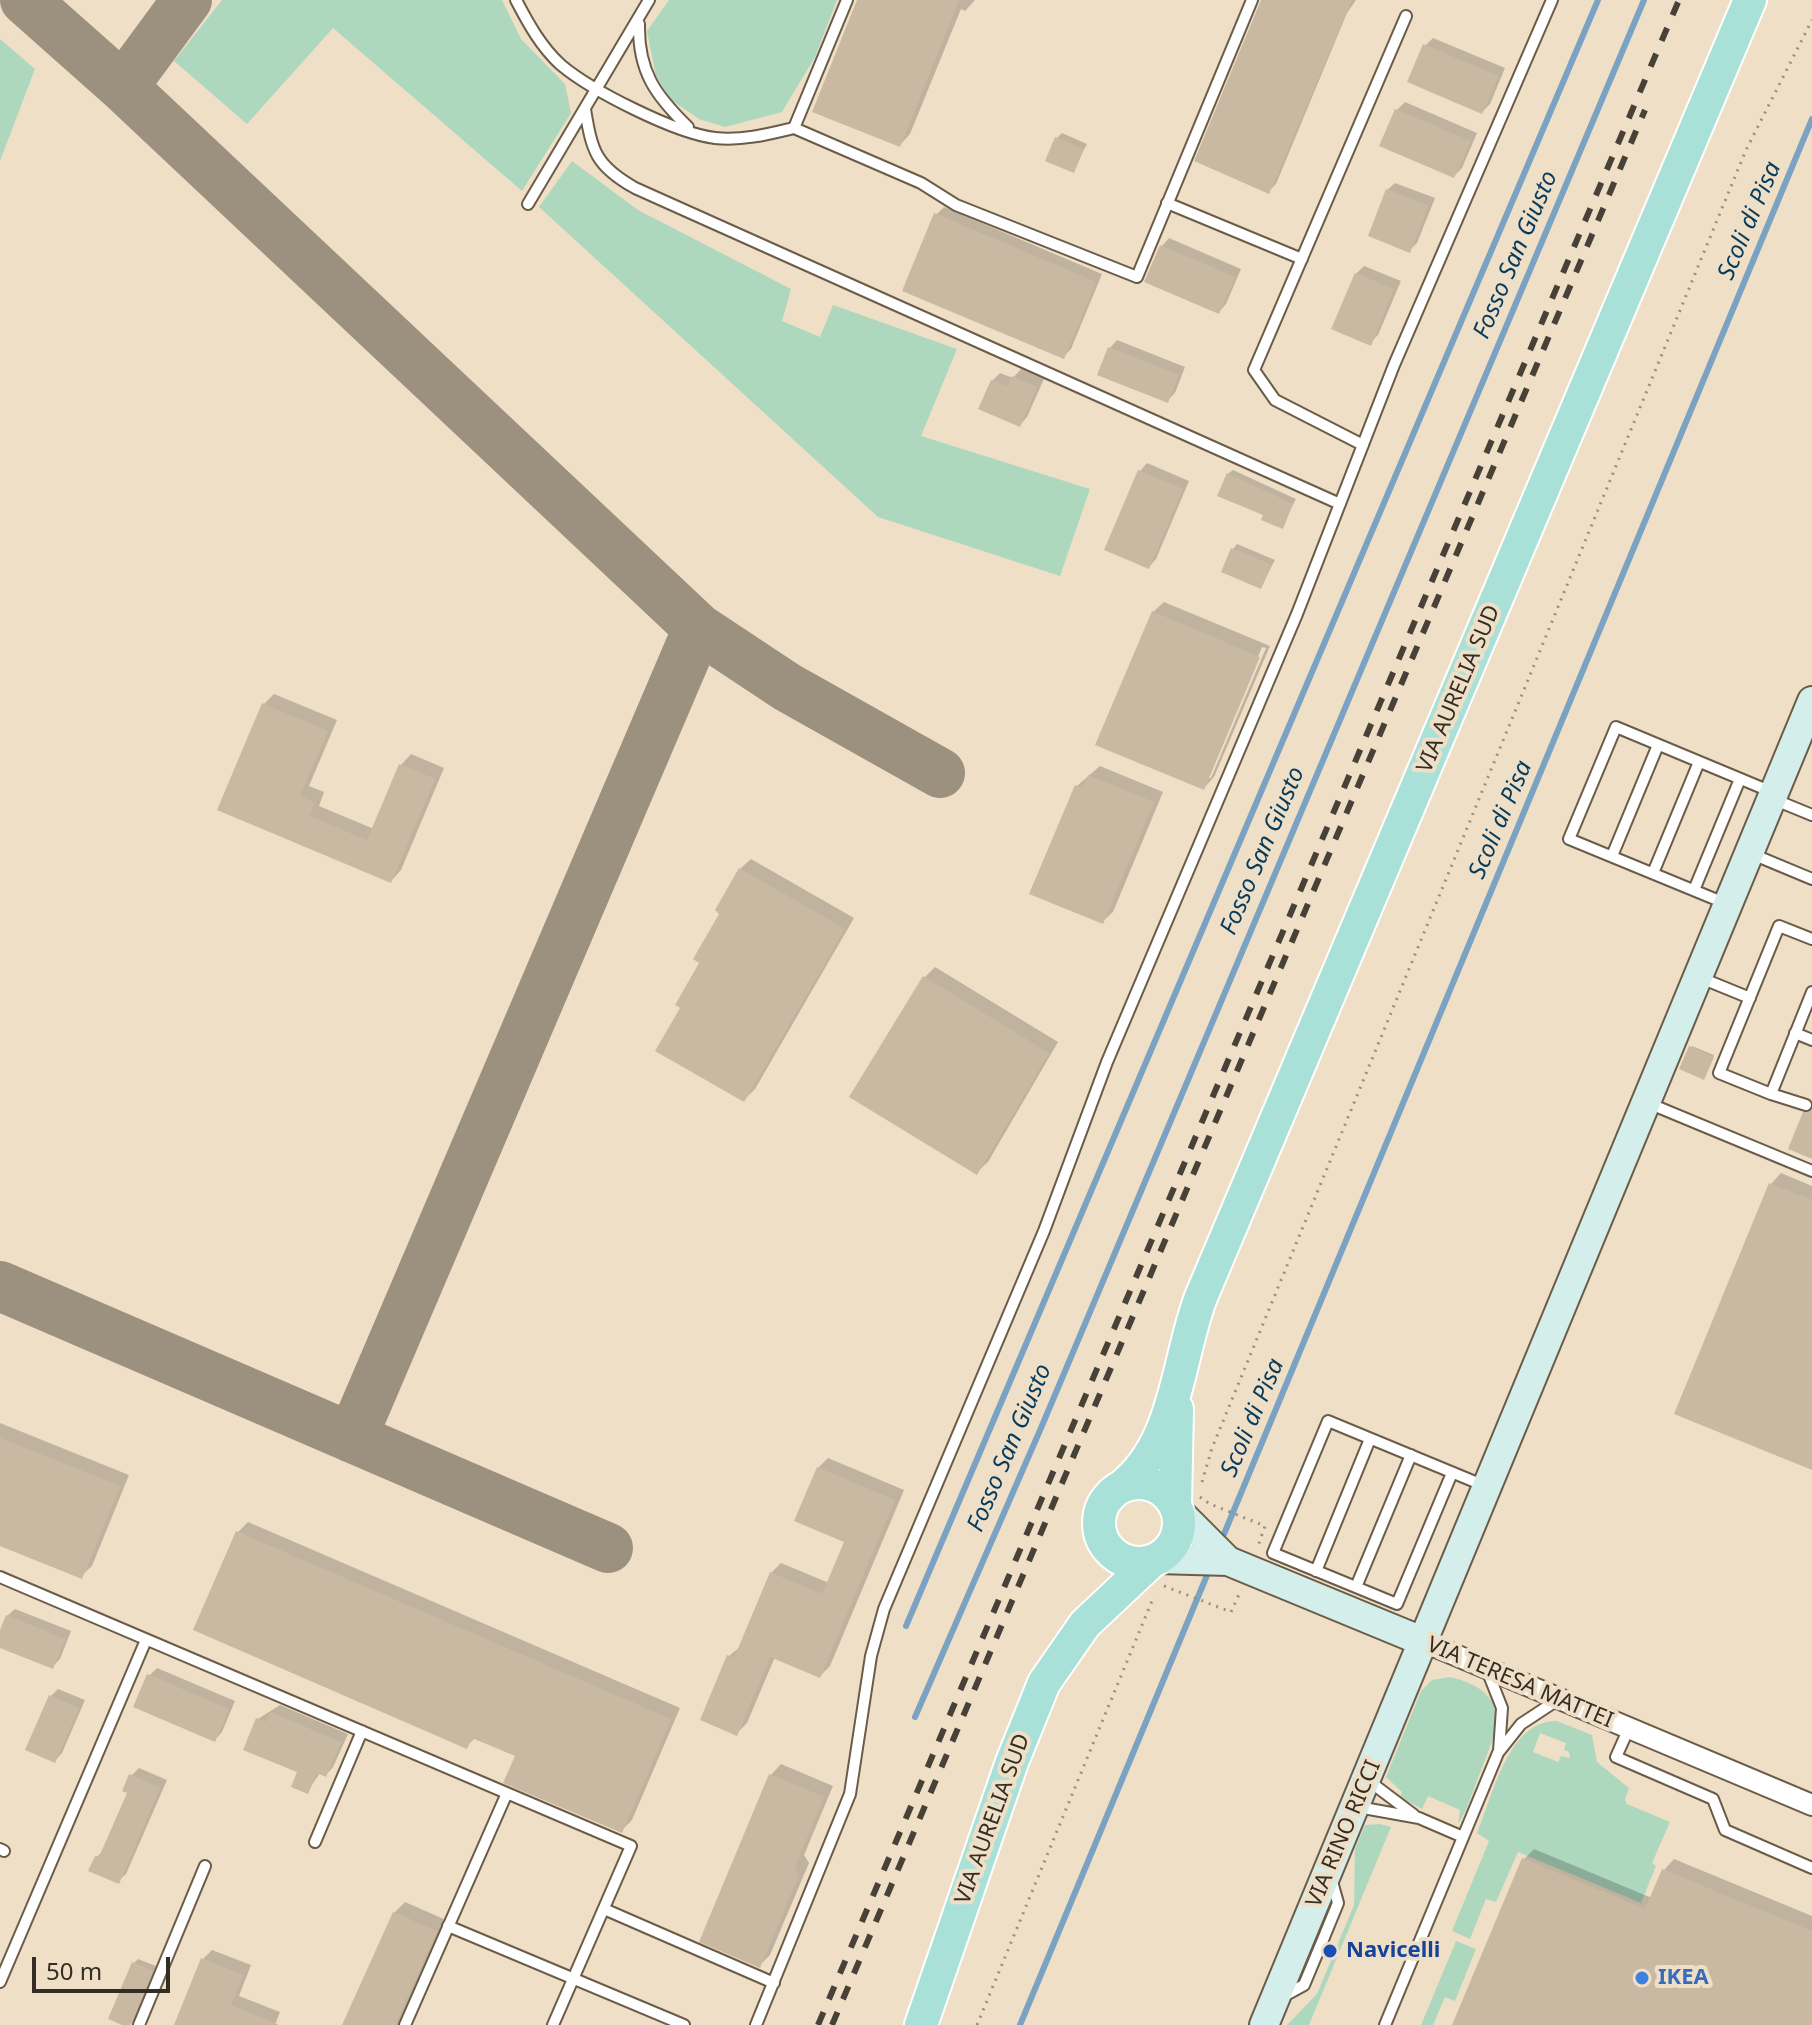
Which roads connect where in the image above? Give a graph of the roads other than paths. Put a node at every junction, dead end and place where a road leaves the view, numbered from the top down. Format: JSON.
{"nodes":[{"id":1,"x":516,"y":0,"type":"edge"},
{"id":2,"x":649,"y":0,"type":"edge"},
{"id":3,"x":847,"y":0,"type":"edge"},
{"id":4,"x":1252,"y":0,"type":"edge"},
{"id":5,"x":1552,"y":0,"type":"edge"},
{"id":6,"x":1750,"y":0,"type":"edge"},
{"id":7,"x":1406,"y":16,"type":"dead end"},
{"id":8,"x":639,"y":22,"type":"junction"},
{"id":9,"x":597,"y":89,"type":"junction"},
{"id":10,"x":585,"y":109,"type":"junction"},
{"id":11,"x":794,"y":128,"type":"junction"},
{"id":12,"x":691,"y":130,"type":"junction"},
{"id":13,"x":1167,"y":203,"type":"junction"},
{"id":14,"x":528,"y":204,"type":"dead end"},
{"id":15,"x":1302,"y":259,"type":"junction"},
{"id":16,"x":1363,"y":445,"type":"junction"},
{"id":17,"x":1340,"y":504,"type":"junction"},
{"id":18,"x":1812,"y":701,"type":"edge"},
{"id":19,"x":1658,"y":745,"type":"junction"},
{"id":20,"x":1699,"y":762,"type":"junction"},
{"id":21,"x":1740,"y":779,"type":"junction"},
{"id":22,"x":1773,"y":796,"type":"junction"},
{"id":23,"x":1812,"y":815,"type":"edge"},
{"id":24,"x":1750,"y":853,"type":"junction"},
{"id":25,"x":1612,"y":856,"type":"junction"},
{"id":26,"x":1653,"y":873,"type":"junction"},
{"id":27,"x":1812,"y":879,"type":"edge"},
{"id":28,"x":1694,"y":890,"type":"junction"},
{"id":29,"x":1729,"y":905,"type":"junction"},
{"id":30,"x":1812,"y":939,"type":"edge"},
{"id":31,"x":1699,"y":977,"type":"junction"},
{"id":32,"x":1812,"y":992,"type":"edge"},
{"id":33,"x":1750,"y":998,"type":"junction"},
{"id":34,"x":1809,"y":1007,"type":"edge"},
{"id":35,"x":1795,"y":1033,"type":"junction"},
{"id":36,"x":1812,"y":1040,"type":"edge"},
{"id":37,"x":1771,"y":1094,"type":"junction"},
{"id":38,"x":1648,"y":1103,"type":"junction"},
{"id":39,"x":1806,"y":1105,"type":"dead end"},
{"id":40,"x":1812,"y":1171,"type":"edge"},
{"id":41,"x":1177,"y":1380,"type":"junction"},
{"id":42,"x":1370,"y":1439,"type":"junction"},
{"id":43,"x":1411,"y":1455,"type":"junction"},
{"id":44,"x":1452,"y":1473,"type":"junction"},
{"id":45,"x":1487,"y":1487,"type":"junction"},
{"id":46,"x":1120,"y":1488,"type":"junction"},
{"id":47,"x":1177,"y":1508,"type":"junction"},
{"id":48,"x":1100,"y":1532,"type":"junction"},
{"id":49,"x":1154,"y":1560,"type":"junction"},
{"id":50,"x":1316,"y":1571,"type":"junction"},
{"id":51,"x":1236,"y":1573,"type":"junction"},
{"id":52,"x":0,"y":1577,"type":"edge"},
{"id":53,"x":1356,"y":1587,"type":"junction"},
{"id":54,"x":1085,"y":1624,"type":"junction"},
{"id":55,"x":146,"y":1640,"type":"junction"},
{"id":56,"x":1422,"y":1641,"type":"junction"},
{"id":57,"x":1486,"y":1669,"type":"junction"},
{"id":58,"x":1559,"y":1699,"type":"junction"},
{"id":59,"x":1629,"y":1728,"type":"junction"},
{"id":60,"x":362,"y":1731,"type":"junction"},
{"id":61,"x":1498,"y":1753,"type":"junction"},
{"id":62,"x":1367,"y":1780,"type":"junction"},
{"id":63,"x":507,"y":1793,"type":"junction"},
{"id":64,"x":1812,"y":1805,"type":"edge"},
{"id":65,"x":1355,"y":1807,"type":"junction"},
{"id":66,"x":1419,"y":1818,"type":"junction"},
{"id":67,"x":1463,"y":1837,"type":"junction"},
{"id":68,"x":315,"y":1842,"type":"dead end"},
{"id":69,"x":205,"y":1866,"type":"dead end"},
{"id":70,"x":1812,"y":1868,"type":"edge"},
{"id":71,"x":604,"y":1909,"type":"junction"},
{"id":72,"x":448,"y":1926,"type":"junction"},
{"id":73,"x":573,"y":1979,"type":"junction"},
{"id":74,"x":0,"y":1982,"type":"edge"},
{"id":75,"x":774,"y":1983,"type":"junction"},
{"id":76,"x":1269,"y":2014,"type":"edge"},
{"id":77,"x":139,"y":2025,"type":"edge"},
{"id":78,"x":405,"y":2025,"type":"edge"},
{"id":79,"x":553,"y":2025,"type":"edge"},
{"id":80,"x":684,"y":2025,"type":"edge"},
{"id":81,"x":756,"y":2025,"type":"edge"},
{"id":82,"x":921,"y":2025,"type":"edge"},
{"id":83,"x":1385,"y":2025,"type":"edge"}],
"edges":[{"from":1,"to":9,"type":"lane"},
{"from":2,"to":8,"type":"lane"},
{"from":3,"to":11,"type":"lane"},
{"from":4,"to":13,"type":"lane"},
{"from":5,"to":16,"type":"lane"},
{"from":6,"to":41,"type":"main road","name":"VIA AURELIA SUD"},
{"from":7,"to":15,"type":"lane"},
{"from":8,"to":9,"type":"lane"},
{"from":8,"to":12,"type":"lane"},
{"from":9,"to":10,"type":"lane"},
{"from":9,"to":12,"type":"lane"},
{"from":10,"to":14,"type":"lane"},
{"from":10,"to":17,"type":"lane"},
{"from":11,"to":12,"type":"lane"},
{"from":11,"to":13,"type":"lane"},
{"from":13,"to":15,"type":"lane"},
{"from":15,"to":16,"type":"lane"},
{"from":16,"to":17,"type":"lane"},
{"from":17,"to":75,"type":"lane"},
{"from":18,"to":22,"type":"street","name":"VIA RINO RICCI"},
{"from":19,"to":20,"type":"lane"},
{"from":19,"to":25,"type":"lane"},
{"from":19,"to":25,"type":"lane"},
{"from":20,"to":21,"type":"lane"},
{"from":20,"to":26,"type":"lane"},
{"from":21,"to":22,"type":"lane"},
{"from":21,"to":28,"type":"lane"},
{"from":22,"to":23,"type":"lane"},
{"from":22,"to":24,"type":"street","name":"VIA RINO RICCI"},
{"from":24,"to":27,"type":"lane"},
{"from":24,"to":29,"type":"street","name":"VIA RINO RICCI"},
{"from":25,"to":26,"type":"lane"},
{"from":26,"to":28,"type":"lane"},
{"from":28,"to":29,"type":"lane"},
{"from":29,"to":31,"type":"street","name":"VIA RINO RICCI"},
{"from":30,"to":33,"type":"lane"},
{"from":31,"to":33,"type":"lane"},
{"from":31,"to":38,"type":"street","name":"VIA RINO RICCI"},
{"from":32,"to":34,"type":"lane"},
{"from":33,"to":37,"type":"lane"},
{"from":34,"to":35,"type":"lane"},
{"from":35,"to":36,"type":"lane"},
{"from":35,"to":37,"type":"lane"},
{"from":37,"to":39,"type":"lane"},
{"from":38,"to":40,"type":"lane"},
{"from":38,"to":45,"type":"street","name":"VIA RINO RICCI"},
{"from":41,"to":46,"type":"main road"},
{"from":41,"to":47,"type":"main road"},
{"from":42,"to":43,"type":"lane"},
{"from":42,"to":50,"type":"lane"},
{"from":42,"to":50,"type":"lane"},
{"from":43,"to":44,"type":"lane"},
{"from":43,"to":53,"type":"lane"},
{"from":44,"to":45,"type":"lane"},
{"from":44,"to":53,"type":"lane"},
{"from":45,"to":56,"type":"street","name":"VIA RINO RICCI"},
{"from":46,"to":47,"type":"main road"},
{"from":46,"to":48,"type":"main road"},
{"from":47,"to":49,"type":"main road"},
{"from":47,"to":51,"type":"street"},
{"from":48,"to":49,"type":"main road"},
{"from":48,"to":54,"type":"main road"},
{"from":49,"to":51,"type":"street"},
{"from":49,"to":54,"type":"main road"},
{"from":50,"to":53,"type":"lane"},
{"from":51,"to":56,"type":"street","name":"VIA TERESA MATTEI"},
{"from":52,"to":55,"type":"lane"},
{"from":54,"to":82,"type":"main road","name":"VIA AURELIA SUD"},
{"from":55,"to":60,"type":"lane"},
{"from":55,"to":74,"type":"lane"},
{"from":56,"to":57,"type":"street","name":"VIA TERESA MATTEI"},
{"from":56,"to":62,"type":"street","name":"VIA RINO RICCI"},
{"from":57,"to":58,"type":"street","name":"VIA TERESA MATTEI"},
{"from":57,"to":61,"type":"lane"},
{"from":58,"to":59,"type":"street","name":"VIA TERESA MATTEI"},
{"from":58,"to":61,"type":"lane"},
{"from":59,"to":64,"type":"street","name":"VIA TERESA MATTEI"},
{"from":59,"to":70,"type":"lane"},
{"from":60,"to":63,"type":"lane"},
{"from":60,"to":68,"type":"lane"},
{"from":61,"to":67,"type":"lane"},
{"from":62,"to":65,"type":"street","name":"VIA RINO RICCI"},
{"from":62,"to":66,"type":"lane"},
{"from":63,"to":71,"type":"lane"},
{"from":63,"to":72,"type":"lane"},
{"from":65,"to":66,"type":"lane"},
{"from":65,"to":76,"type":"street","name":"VIA RINO RICCI"},
{"from":66,"to":67,"type":"lane"},
{"from":67,"to":83,"type":"lane"},
{"from":69,"to":77,"type":"lane"},
{"from":71,"to":73,"type":"lane"},
{"from":71,"to":75,"type":"lane"},
{"from":72,"to":73,"type":"lane"},
{"from":72,"to":78,"type":"lane"},
{"from":73,"to":79,"type":"lane"},
{"from":73,"to":80,"type":"lane"},
{"from":75,"to":81,"type":"lane"}]}
